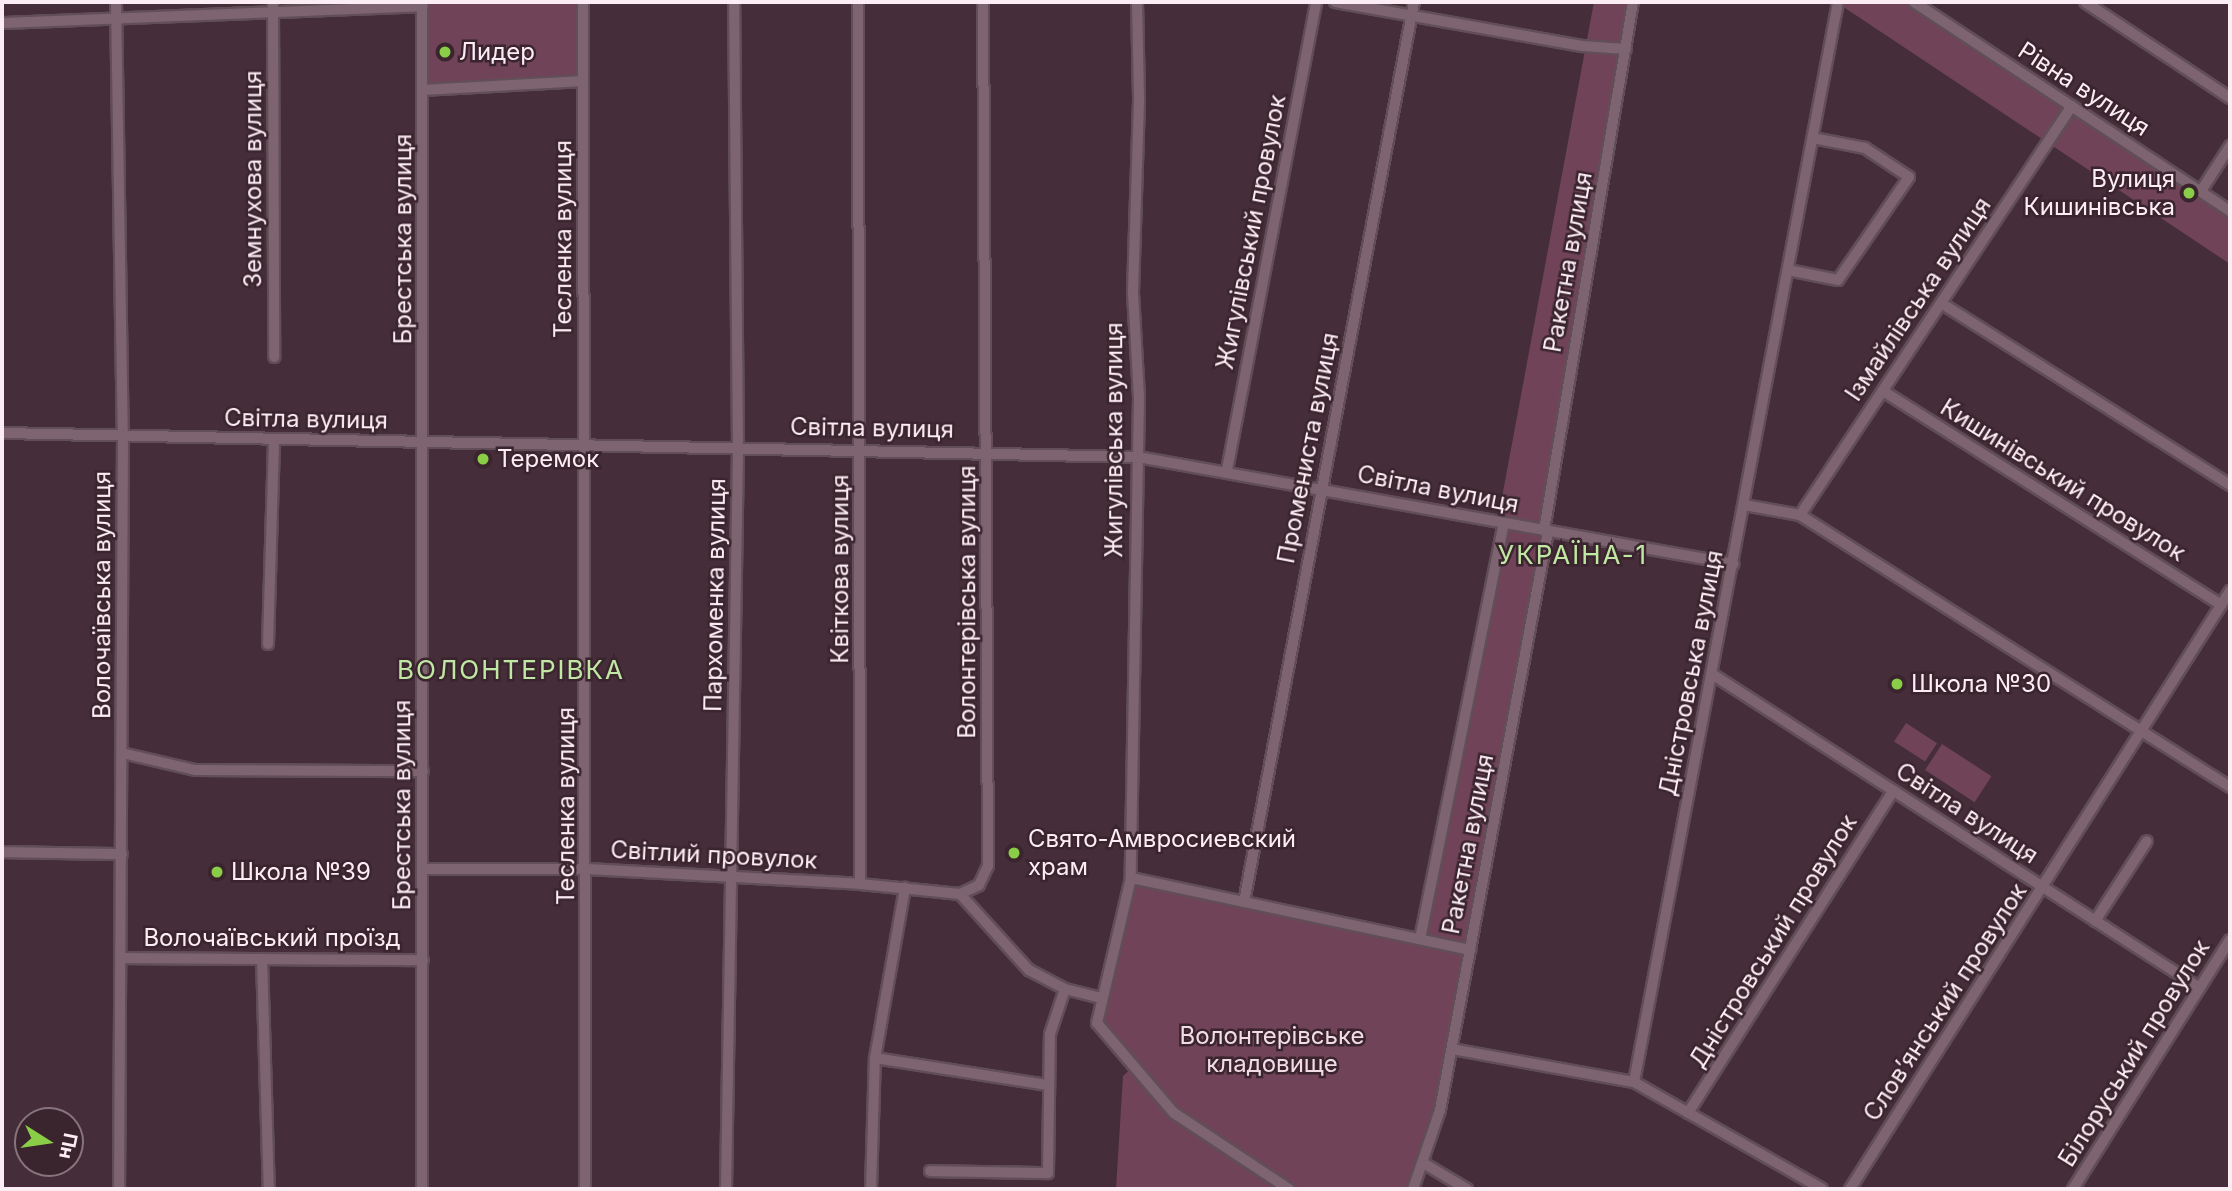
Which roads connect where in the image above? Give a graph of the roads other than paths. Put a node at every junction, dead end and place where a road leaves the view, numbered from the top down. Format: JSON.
{"nodes":[{"id":1,"x":117,"y":2,"type":"edge"},
{"id":2,"x":583,"y":2,"type":"edge"},
{"id":3,"x":734,"y":2,"type":"edge"},
{"id":4,"x":858,"y":2,"type":"edge"},
{"id":5,"x":984,"y":2,"type":"edge"},
{"id":6,"x":1137,"y":2,"type":"edge"},
{"id":7,"x":1316,"y":2,"type":"edge"},
{"id":8,"x":1335,"y":2,"type":"edge"},
{"id":9,"x":1414,"y":2,"type":"edge"},
{"id":10,"x":1633,"y":2,"type":"edge"},
{"id":11,"x":1838,"y":2,"type":"edge"},
{"id":12,"x":1914,"y":2,"type":"edge"},
{"id":13,"x":2085,"y":2,"type":"edge"},
{"id":14,"x":423,"y":4,"type":"edge"},
{"id":15,"x":273,"y":7,"type":"edge"},
{"id":16,"x":1412,"y":16,"type":"junction"},
{"id":17,"x":117,"y":17,"type":"junction"},
{"id":18,"x":2,"y":23,"type":"edge"},
{"id":19,"x":1626,"y":49,"type":"junction"},
{"id":20,"x":583,"y":81,"type":"junction"},
{"id":21,"x":423,"y":90,"type":"junction"},
{"id":22,"x":2230,"y":98,"type":"edge"},
{"id":23,"x":2072,"y":106,"type":"junction"},
{"id":24,"x":1813,"y":138,"type":"junction"},
{"id":25,"x":2230,"y":146,"type":"edge"},
{"id":26,"x":2201,"y":191,"type":"junction"},
{"id":27,"x":2230,"y":211,"type":"edge"},
{"id":28,"x":1788,"y":270,"type":"junction"},
{"id":29,"x":1941,"y":303,"type":"junction"},
{"id":30,"x":274,"y":357,"type":"dead end"},
{"id":31,"x":1883,"y":391,"type":"junction"},
{"id":32,"x":2,"y":433,"type":"edge"},
{"id":33,"x":124,"y":435,"type":"junction"},
{"id":34,"x":274,"y":439,"type":"junction"},
{"id":35,"x":425,"y":443,"type":"junction"},
{"id":36,"x":586,"y":445,"type":"junction"},
{"id":37,"x":738,"y":447,"type":"junction"},
{"id":38,"x":861,"y":449,"type":"junction"},
{"id":39,"x":988,"y":450,"type":"junction"},
{"id":40,"x":1138,"y":457,"type":"junction"},
{"id":41,"x":1227,"y":470,"type":"junction"},
{"id":42,"x":2230,"y":485,"type":"edge"},
{"id":43,"x":1322,"y":488,"type":"junction"},
{"id":44,"x":1744,"y":505,"type":"junction"},
{"id":45,"x":1800,"y":515,"type":"junction"},
{"id":46,"x":1504,"y":523,"type":"junction"},
{"id":47,"x":1546,"y":530,"type":"junction"},
{"id":48,"x":1733,"y":564,"type":"junction"},
{"id":49,"x":2230,"y":590,"type":"edge"},
{"id":50,"x":2221,"y":605,"type":"junction"},
{"id":51,"x":268,"y":644,"type":"dead end"},
{"id":52,"x":1712,"y":674,"type":"junction"},
{"id":53,"x":2141,"y":731,"type":"junction"},
{"id":54,"x":122,"y":753,"type":"junction"},
{"id":55,"x":423,"y":771,"type":"junction"},
{"id":56,"x":2230,"y":787,"type":"edge"},
{"id":57,"x":1893,"y":790,"type":"junction"},
{"id":58,"x":2147,"y":841,"type":"dead end"},
{"id":59,"x":2,"y":852,"type":"edge"},
{"id":60,"x":122,"y":854,"type":"junction"},
{"id":61,"x":423,"y":869,"type":"junction"},
{"id":62,"x":587,"y":869,"type":"junction"},
{"id":63,"x":731,"y":877,"type":"junction"},
{"id":64,"x":1131,"y":878,"type":"junction"},
{"id":65,"x":860,"y":884,"type":"junction"},
{"id":66,"x":2043,"y":887,"type":"junction"},
{"id":67,"x":905,"y":888,"type":"junction"},
{"id":68,"x":960,"y":894,"type":"junction"},
{"id":69,"x":1244,"y":902,"type":"junction"},
{"id":70,"x":2095,"y":921,"type":"junction"},
{"id":71,"x":1420,"y":939,"type":"junction"},
{"id":72,"x":2230,"y":940,"type":"edge"},
{"id":73,"x":1470,"y":950,"type":"junction"},
{"id":74,"x":121,"y":958,"type":"junction"},
{"id":75,"x":262,"y":959,"type":"junction"},
{"id":76,"x":423,"y":960,"type":"junction"},
{"id":77,"x":2200,"y":988,"type":"junction"},
{"id":78,"x":1065,"y":989,"type":"junction"},
{"id":79,"x":1101,"y":998,"type":"junction"},
{"id":80,"x":1452,"y":1049,"type":"junction"},
{"id":81,"x":875,"y":1058,"type":"junction"},
{"id":82,"x":1634,"y":1083,"type":"junction"},
{"id":83,"x":1048,"y":1085,"type":"junction"},
{"id":84,"x":1688,"y":1114,"type":"junction"},
{"id":85,"x":1425,"y":1164,"type":"junction"},
{"id":86,"x":930,"y":1171,"type":"dead end"},
{"id":87,"x":119,"y":1189,"type":"edge"},
{"id":88,"x":268,"y":1189,"type":"edge"},
{"id":89,"x":422,"y":1189,"type":"edge"},
{"id":90,"x":585,"y":1189,"type":"edge"},
{"id":91,"x":726,"y":1189,"type":"edge"},
{"id":92,"x":872,"y":1189,"type":"edge"},
{"id":93,"x":1289,"y":1189,"type":"edge"},
{"id":94,"x":1413,"y":1189,"type":"edge"},
{"id":95,"x":1467,"y":1189,"type":"edge"},
{"id":96,"x":1822,"y":1189,"type":"edge"},
{"id":97,"x":1850,"y":1189,"type":"edge"},
{"id":98,"x":2073,"y":1189,"type":"edge"}],
"edges":[{"from":1,"to":17,"type":"street","name":"Волочаївська вулиця"},
{"from":2,"to":20,"type":"street","name":"Тесленка вулиця"},
{"from":3,"to":37,"type":"street","name":"Пархоменка вулиця"},
{"from":4,"to":38,"type":"street","name":"Квіткова вулиця"},
{"from":5,"to":39,"type":"street","name":"Волонтерівська вулиця"},
{"from":6,"to":40,"type":"street","name":"Жигулівська вулиця"},
{"from":7,"to":41,"type":"street","name":"Жигулівський провулок"},
{"from":8,"to":16,"type":"street"},
{"from":9,"to":16,"type":"street","name":"Промениста вулиця"},
{"from":10,"to":19,"type":"street","name":"Ракетна вулиця"},
{"from":11,"to":24,"type":"street","name":"Дністровська вулиця"},
{"from":12,"to":23,"type":"street","name":"Рівна вулиця"},
{"from":13,"to":22,"type":"street"},
{"from":14,"to":15,"type":"street"},
{"from":14,"to":21,"type":"street","name":"Брестська вулиця"},
{"from":15,"to":17,"type":"street"},
{"from":15,"to":30,"type":"street","name":"Земнухова вулиця"},
{"from":16,"to":19,"type":"street"},
{"from":16,"to":43,"type":"street","name":"Промениста вулиця"},
{"from":17,"to":18,"type":"street"},
{"from":17,"to":33,"type":"street","name":"Волочаївська вулиця"},
{"from":19,"to":47,"type":"street","name":"Ракетна вулиця"},
{"from":20,"to":21,"type":"street"},
{"from":20,"to":36,"type":"street","name":"Тесленка вулиця"},
{"from":21,"to":35,"type":"street","name":"Брестська вулиця"},
{"from":23,"to":26,"type":"street","name":"Рівна вулиця"},
{"from":23,"to":29,"type":"street","name":"Ізмайлівська вулиця"},
{"from":24,"to":28,"type":"street","name":"Дністровська вулиця"},
{"from":24,"to":28,"type":"street"},
{"from":25,"to":26,"type":"street"},
{"from":26,"to":27,"type":"street","name":"Рівна вулиця"},
{"from":28,"to":44,"type":"street","name":"Дністровська вулиця"},
{"from":29,"to":31,"type":"street","name":"Ізмайлівська вулиця"},
{"from":29,"to":42,"type":"street"},
{"from":31,"to":45,"type":"street","name":"Ізмайлівська вулиця"},
{"from":31,"to":50,"type":"street","name":"Кишинівський провулок"},
{"from":32,"to":33,"type":"street","name":"Світла вулиця"},
{"from":33,"to":34,"type":"street","name":"Світла вулиця"},
{"from":33,"to":54,"type":"street","name":"Волочаївська вулиця"},
{"from":34,"to":35,"type":"street","name":"Світла вулиця"},
{"from":34,"to":51,"type":"street"},
{"from":35,"to":36,"type":"street","name":"Світла вулиця"},
{"from":35,"to":55,"type":"street","name":"Брестська вулиця"},
{"from":36,"to":37,"type":"street","name":"Світла вулиця"},
{"from":36,"to":62,"type":"street","name":"Тесленка вулиця"},
{"from":37,"to":38,"type":"street","name":"Світла вулиця"},
{"from":37,"to":63,"type":"street","name":"Пархоменка вулиця"},
{"from":38,"to":39,"type":"street","name":"Світла вулиця"},
{"from":38,"to":65,"type":"street","name":"Квіткова вулиця"},
{"from":39,"to":40,"type":"street","name":"Світла вулиця"},
{"from":39,"to":68,"type":"street","name":"Волонтерівська вулиця"},
{"from":40,"to":41,"type":"street","name":"Світла вулиця"},
{"from":40,"to":64,"type":"street","name":"Жигулівська вулиця"},
{"from":41,"to":43,"type":"street","name":"Світла вулиця"},
{"from":43,"to":46,"type":"street","name":"Світла вулиця"},
{"from":43,"to":69,"type":"street","name":"Промениста вулиця"},
{"from":44,"to":45,"type":"street"},
{"from":44,"to":48,"type":"street","name":"Дністровська вулиця"},
{"from":45,"to":53,"type":"street"},
{"from":46,"to":47,"type":"street","name":"Світла вулиця"},
{"from":46,"to":71,"type":"street","name":"Ракетна вулиця"},
{"from":47,"to":48,"type":"street","name":"Світла вулиця"},
{"from":47,"to":73,"type":"street","name":"Ракетна вулиця"},
{"from":48,"to":52,"type":"street","name":"Дністровська вулиця"},
{"from":49,"to":50,"type":"street","name":"Слов’янський провулок"},
{"from":50,"to":53,"type":"street","name":"Слов’янський провулок"},
{"from":52,"to":57,"type":"street","name":"Світла вулиця"},
{"from":52,"to":82,"type":"street","name":"Дністровська вулиця"},
{"from":53,"to":56,"type":"street"},
{"from":53,"to":66,"type":"street","name":"Слов’янський провулок"},
{"from":54,"to":55,"type":"street"},
{"from":54,"to":60,"type":"street","name":"Волочаївська вулиця"},
{"from":55,"to":61,"type":"street","name":"Брестська вулиця"},
{"from":57,"to":66,"type":"street","name":"Світла вулиця"},
{"from":57,"to":84,"type":"street","name":"Дністровський провулок"},
{"from":58,"to":70,"type":"street"},
{"from":59,"to":60,"type":"street"},
{"from":60,"to":74,"type":"street","name":"Волочаївська вулиця"},
{"from":61,"to":62,"type":"street","name":"Світлий провулок"},
{"from":61,"to":76,"type":"street","name":"Брестська вулиця"},
{"from":62,"to":63,"type":"street","name":"Світлий провулок"},
{"from":62,"to":90,"type":"street","name":"Тесленка вулиця"},
{"from":63,"to":65,"type":"street","name":"Світлий провулок"},
{"from":63,"to":91,"type":"street","name":"Пархоменка вулиця"},
{"from":64,"to":69,"type":"street"},
{"from":64,"to":79,"type":"street","name":"Жигулівська вулиця"},
{"from":65,"to":67,"type":"street","name":"Світлий провулок"},
{"from":66,"to":70,"type":"street","name":"Світла вулиця"},
{"from":66,"to":97,"type":"street","name":"Слов’янський провулок"},
{"from":67,"to":68,"type":"street","name":"Світлий провулок"},
{"from":67,"to":81,"type":"street"},
{"from":68,"to":78,"type":"street"},
{"from":69,"to":71,"type":"street"},
{"from":70,"to":77,"type":"street","name":"Світла вулиця"},
{"from":71,"to":73,"type":"street"},
{"from":72,"to":77,"type":"street","name":"Білоруський провулок"},
{"from":73,"to":80,"type":"street","name":"Ракетна вулиця"},
{"from":74,"to":75,"type":"street","name":"Волочаївський проїзд"},
{"from":74,"to":87,"type":"street","name":"Волочаївська вулиця"},
{"from":75,"to":76,"type":"street","name":"Волочаївський проїзд"},
{"from":75,"to":88,"type":"street"},
{"from":76,"to":89,"type":"street","name":"Брестська вулиця"},
{"from":77,"to":98,"type":"street","name":"Білоруський провулок"},
{"from":78,"to":79,"type":"street"},
{"from":78,"to":83,"type":"street"},
{"from":79,"to":93,"type":"street","name":"Жигулівська вулиця"},
{"from":80,"to":82,"type":"street"},
{"from":80,"to":85,"type":"street","name":"Ракетна вулиця"},
{"from":81,"to":83,"type":"street"},
{"from":81,"to":92,"type":"street"},
{"from":82,"to":84,"type":"street"},
{"from":83,"to":86,"type":"street"},
{"from":84,"to":96,"type":"street"},
{"from":85,"to":94,"type":"street","name":"Ракетна вулиця"},
{"from":85,"to":95,"type":"street"}]}
